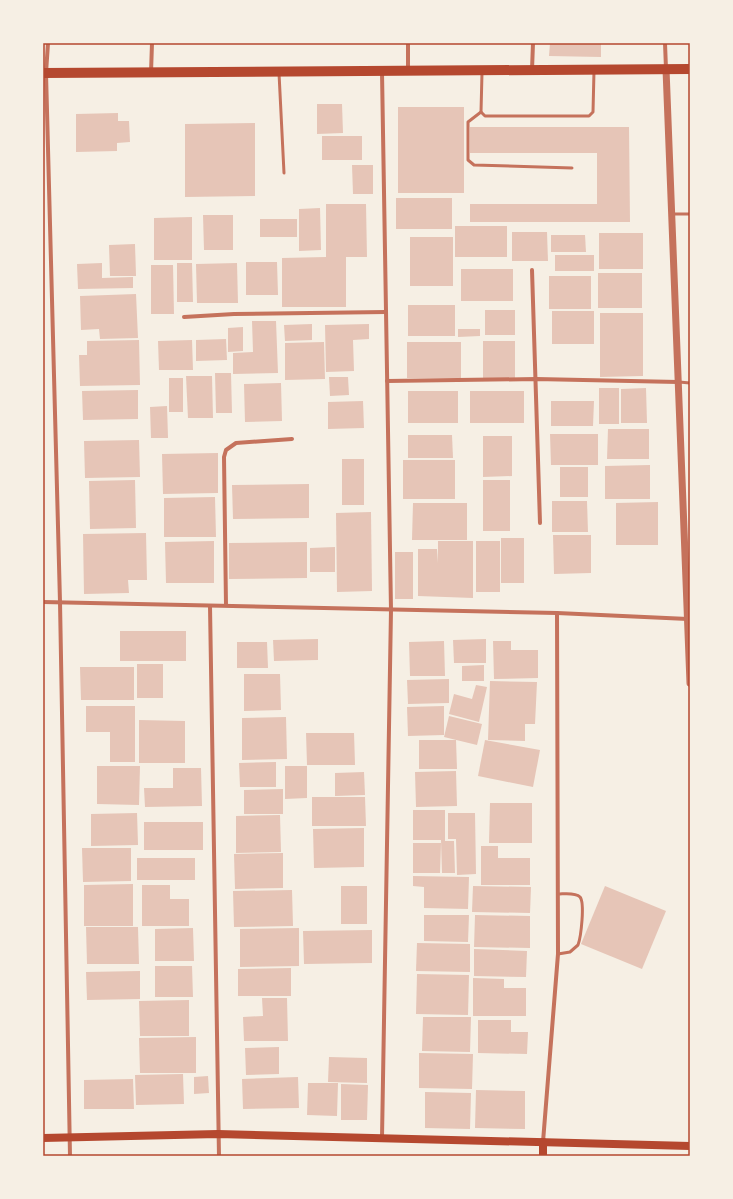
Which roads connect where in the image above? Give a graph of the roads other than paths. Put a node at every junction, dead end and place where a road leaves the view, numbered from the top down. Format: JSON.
{"nodes":[{"id":1,"x":48,"y":43,"type":"edge"},
{"id":2,"x":152,"y":43,"type":"edge"},
{"id":3,"x":408,"y":43,"type":"edge"},
{"id":4,"x":533,"y":43,"type":"edge"},
{"id":5,"x":665,"y":43,"type":"edge"},
{"id":6,"x":666,"y":69,"type":"junction"},
{"id":7,"x":690,"y":69,"type":"edge"},
{"id":8,"x":482,"y":70,"type":"junction"},
{"id":9,"x":532,"y":70,"type":"junction"},
{"id":10,"x":594,"y":70,"type":"junction"},
{"id":11,"x":382,"y":71,"type":"junction"},
{"id":12,"x":408,"y":71,"type":"junction"},
{"id":13,"x":279,"y":72,"type":"junction"},
{"id":14,"x":44,"y":73,"type":"edge"},
{"id":15,"x":151,"y":73,"type":"junction"},
{"id":16,"x":480,"y":112,"type":"junction"},
{"id":17,"x":572,"y":168,"type":"dead end"},
{"id":18,"x":284,"y":173,"type":"dead end"},
{"id":19,"x":672,"y":214,"type":"junction"},
{"id":20,"x":690,"y":214,"type":"edge"},
{"id":21,"x":532,"y":270,"type":"dead end"},
{"id":22,"x":386,"y":312,"type":"junction"},
{"id":23,"x":184,"y":317,"type":"dead end"},
{"id":24,"x":536,"y":379,"type":"junction"},
{"id":25,"x":387,"y":381,"type":"junction"},
{"id":26,"x":679,"y":382,"type":"junction"},
{"id":27,"x":690,"y":383,"type":"edge"},
{"id":28,"x":292,"y":439,"type":"dead end"},
{"id":29,"x":540,"y":523,"type":"dead end"},
{"id":30,"x":43,"y":602,"type":"edge"},
{"id":31,"x":60,"y":602,"type":"junction"},
{"id":32,"x":210,"y":606,"type":"junction"},
{"id":33,"x":226,"y":606,"type":"junction"},
{"id":34,"x":390,"y":610,"type":"junction"},
{"id":35,"x":557,"y":613,"type":"junction"},
{"id":36,"x":689,"y":619,"type":"edge"},
{"id":37,"x":690,"y":683,"type":"edge"},
{"id":38,"x":558,"y":894,"type":"junction"},
{"id":39,"x":558,"y":954,"type":"junction"},
{"id":40,"x":218,"y":1134,"type":"junction"},
{"id":41,"x":43,"y":1138,"type":"edge"},
{"id":42,"x":70,"y":1138,"type":"junction"},
{"id":43,"x":382,"y":1138,"type":"junction"},
{"id":44,"x":543,"y":1142,"type":"junction"},
{"id":45,"x":690,"y":1146,"type":"edge"},
{"id":46,"x":70,"y":1156,"type":"edge"},
{"id":47,"x":218,"y":1156,"type":"edge"},
{"id":48,"x":543,"y":1156,"type":"edge"}],
"edges":[{"from":1,"to":14,"type":"street"},
{"from":2,"to":15,"type":"street"},
{"from":3,"to":12,"type":"street"},
{"from":4,"to":9,"type":"street"},
{"from":5,"to":6,"type":"street"},
{"from":6,"to":7,"type":"main road"},
{"from":6,"to":10,"type":"main road"},
{"from":6,"to":19,"type":"street"},
{"from":8,"to":9,"type":"main road"},
{"from":8,"to":12,"type":"main road"},
{"from":8,"to":16,"type":"lane"},
{"from":9,"to":10,"type":"main road"},
{"from":10,"to":16,"type":"lane"},
{"from":11,"to":12,"type":"main road"},
{"from":11,"to":13,"type":"main road"},
{"from":11,"to":22,"type":"street"},
{"from":13,"to":15,"type":"main road"},
{"from":13,"to":18,"type":"lane"},
{"from":14,"to":15,"type":"main road"},
{"from":14,"to":31,"type":"street"},
{"from":16,"to":17,"type":"lane"},
{"from":19,"to":20,"type":"lane"},
{"from":19,"to":26,"type":"street"},
{"from":21,"to":24,"type":"street"},
{"from":22,"to":23,"type":"street"},
{"from":22,"to":25,"type":"street"},
{"from":24,"to":25,"type":"street"},
{"from":24,"to":26,"type":"street"},
{"from":24,"to":29,"type":"street"},
{"from":25,"to":34,"type":"street"},
{"from":26,"to":27,"type":"lane"},
{"from":26,"to":36,"type":"street"},
{"from":28,"to":33,"type":"street"},
{"from":30,"to":31,"type":"street"},
{"from":31,"to":32,"type":"street"},
{"from":31,"to":42,"type":"street"},
{"from":32,"to":33,"type":"street"},
{"from":32,"to":40,"type":"street"},
{"from":33,"to":34,"type":"street"},
{"from":34,"to":35,"type":"street"},
{"from":34,"to":43,"type":"street"},
{"from":35,"to":36,"type":"street"},
{"from":35,"to":38,"type":"street"},
{"from":36,"to":37,"type":"street"},
{"from":38,"to":39,"type":"street"},
{"from":38,"to":39,"type":"lane"},
{"from":39,"to":44,"type":"street"},
{"from":40,"to":42,"type":"main road"},
{"from":40,"to":43,"type":"main road"},
{"from":40,"to":47,"type":"street"},
{"from":41,"to":42,"type":"main road"},
{"from":42,"to":46,"type":"street"},
{"from":43,"to":44,"type":"main road"},
{"from":44,"to":45,"type":"main road"},
{"from":44,"to":48,"type":"main road"}]}
